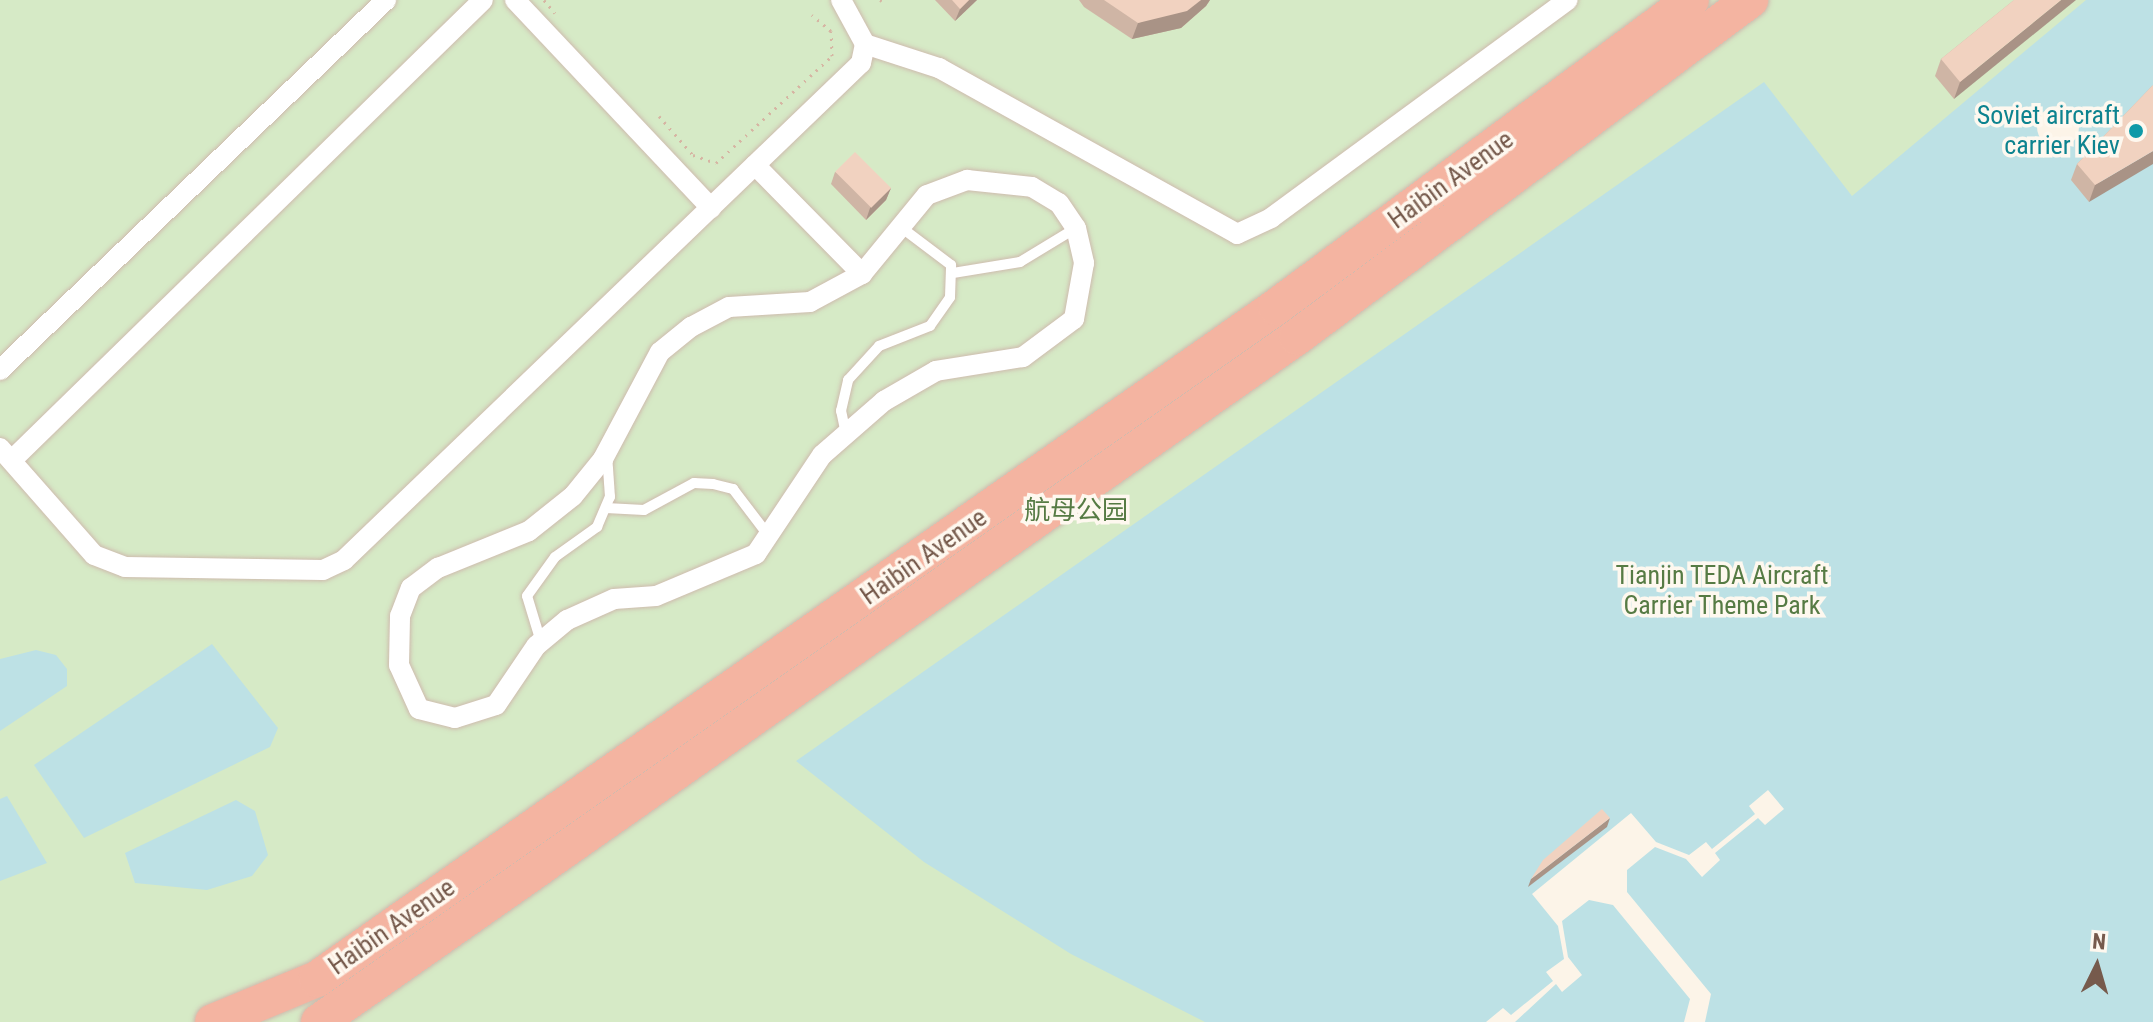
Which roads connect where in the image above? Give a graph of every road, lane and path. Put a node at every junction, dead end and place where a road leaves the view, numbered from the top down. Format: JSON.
{"nodes":[{"id":1,"x":386,"y":0,"type":"edge"},
{"id":2,"x":483,"y":0,"type":"edge"},
{"id":3,"x":515,"y":0,"type":"edge"},
{"id":4,"x":544,"y":0,"type":"edge"},
{"id":5,"x":841,"y":0,"type":"edge"},
{"id":6,"x":1568,"y":0,"type":"edge"},
{"id":7,"x":1691,"y":0,"type":"edge"},
{"id":8,"x":1750,"y":0,"type":"edge"},
{"id":9,"x":555,"y":13,"type":"dead end"},
{"id":10,"x":812,"y":15,"type":"dead end"},
{"id":11,"x":865,"y":44,"type":"junction"},
{"id":12,"x":659,"y":116,"type":"dead end"},
{"id":13,"x":755,"y":165,"type":"junction"},
{"id":14,"x":711,"y":208,"type":"junction"},
{"id":15,"x":902,"y":228,"type":"junction"},
{"id":16,"x":1076,"y":228,"type":"junction"},
{"id":17,"x":953,"y":273,"type":"junction"},
{"id":18,"x":862,"y":274,"type":"junction"},
{"id":19,"x":0,"y":370,"type":"edge"},
{"id":20,"x":846,"y":434,"type":"junction"},
{"id":21,"x":606,"y":452,"type":"junction"},
{"id":22,"x":6,"y":454,"type":"edge"},
{"id":23,"x":606,"y":508,"type":"junction"},
{"id":24,"x":768,"y":535,"type":"junction"},
{"id":25,"x":541,"y":642,"type":"junction"},
{"id":26,"x":213,"y":1022,"type":"edge"},
{"id":27,"x":319,"y":1022,"type":"edge"}],
"edges":[{"from":1,"to":19,"type":"street"},
{"from":2,"to":22,"type":"street"},
{"from":3,"to":14,"type":"street"},
{"from":4,"to":9,"type":"path"},
{"from":5,"to":11,"type":"street"},
{"from":6,"to":11,"type":"street"},
{"from":7,"to":26,"type":"highway","name":"Haibin Avenue"},
{"from":8,"to":27,"type":"highway","name":"Haibin Avenue"},
{"from":10,"to":12,"type":"path"},
{"from":11,"to":13,"type":"street"},
{"from":13,"to":14,"type":"street"},
{"from":13,"to":18,"type":"street"},
{"from":14,"to":22,"type":"street"},
{"from":15,"to":16,"type":"street"},
{"from":15,"to":17,"type":"lane"},
{"from":15,"to":18,"type":"street"},
{"from":16,"to":17,"type":"lane"},
{"from":16,"to":20,"type":"street"},
{"from":17,"to":20,"type":"lane"},
{"from":18,"to":21,"type":"street"},
{"from":20,"to":24,"type":"street"},
{"from":21,"to":23,"type":"lane"},
{"from":21,"to":25,"type":"street"},
{"from":23,"to":24,"type":"lane"},
{"from":23,"to":25,"type":"lane"},
{"from":24,"to":25,"type":"street"}]}
